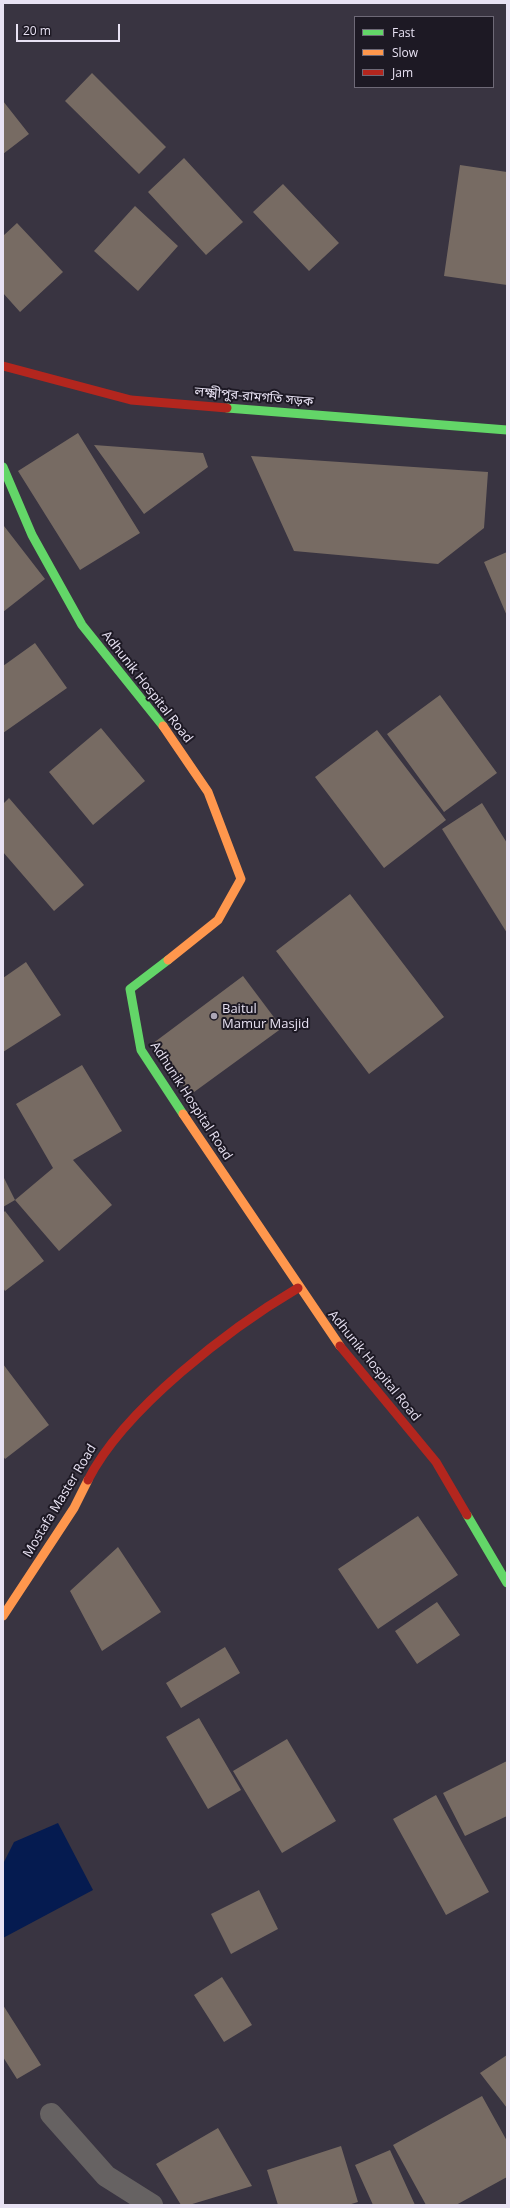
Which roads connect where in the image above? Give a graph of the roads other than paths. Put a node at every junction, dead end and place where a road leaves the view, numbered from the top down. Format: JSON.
{"nodes":[{"id":1,"x":3,"y":366,"type":"edge"},
{"id":2,"x":507,"y":430,"type":"edge"},
{"id":3,"x":3,"y":467,"type":"edge"},
{"id":4,"x":298,"y":1288,"type":"junction"},
{"id":5,"x":507,"y":1583,"type":"edge"},
{"id":6,"x":3,"y":1616,"type":"edge"},
{"id":7,"x":51,"y":2114,"type":"dead end"},
{"id":8,"x":152,"y":2205,"type":"edge"}],
"edges":[{"from":1,"to":2,"type":"street","name":"লক্ষ্মীপুর-রামগতি সড়ক"},
{"from":3,"to":4,"type":"street","name":"Adhunik Hospital Road"},
{"from":4,"to":5,"type":"street","name":"Adhunik Hospital Road"},
{"from":4,"to":6,"type":"street","name":"Mostafa Master Road"},
{"from":7,"to":8,"type":"street"}]}
